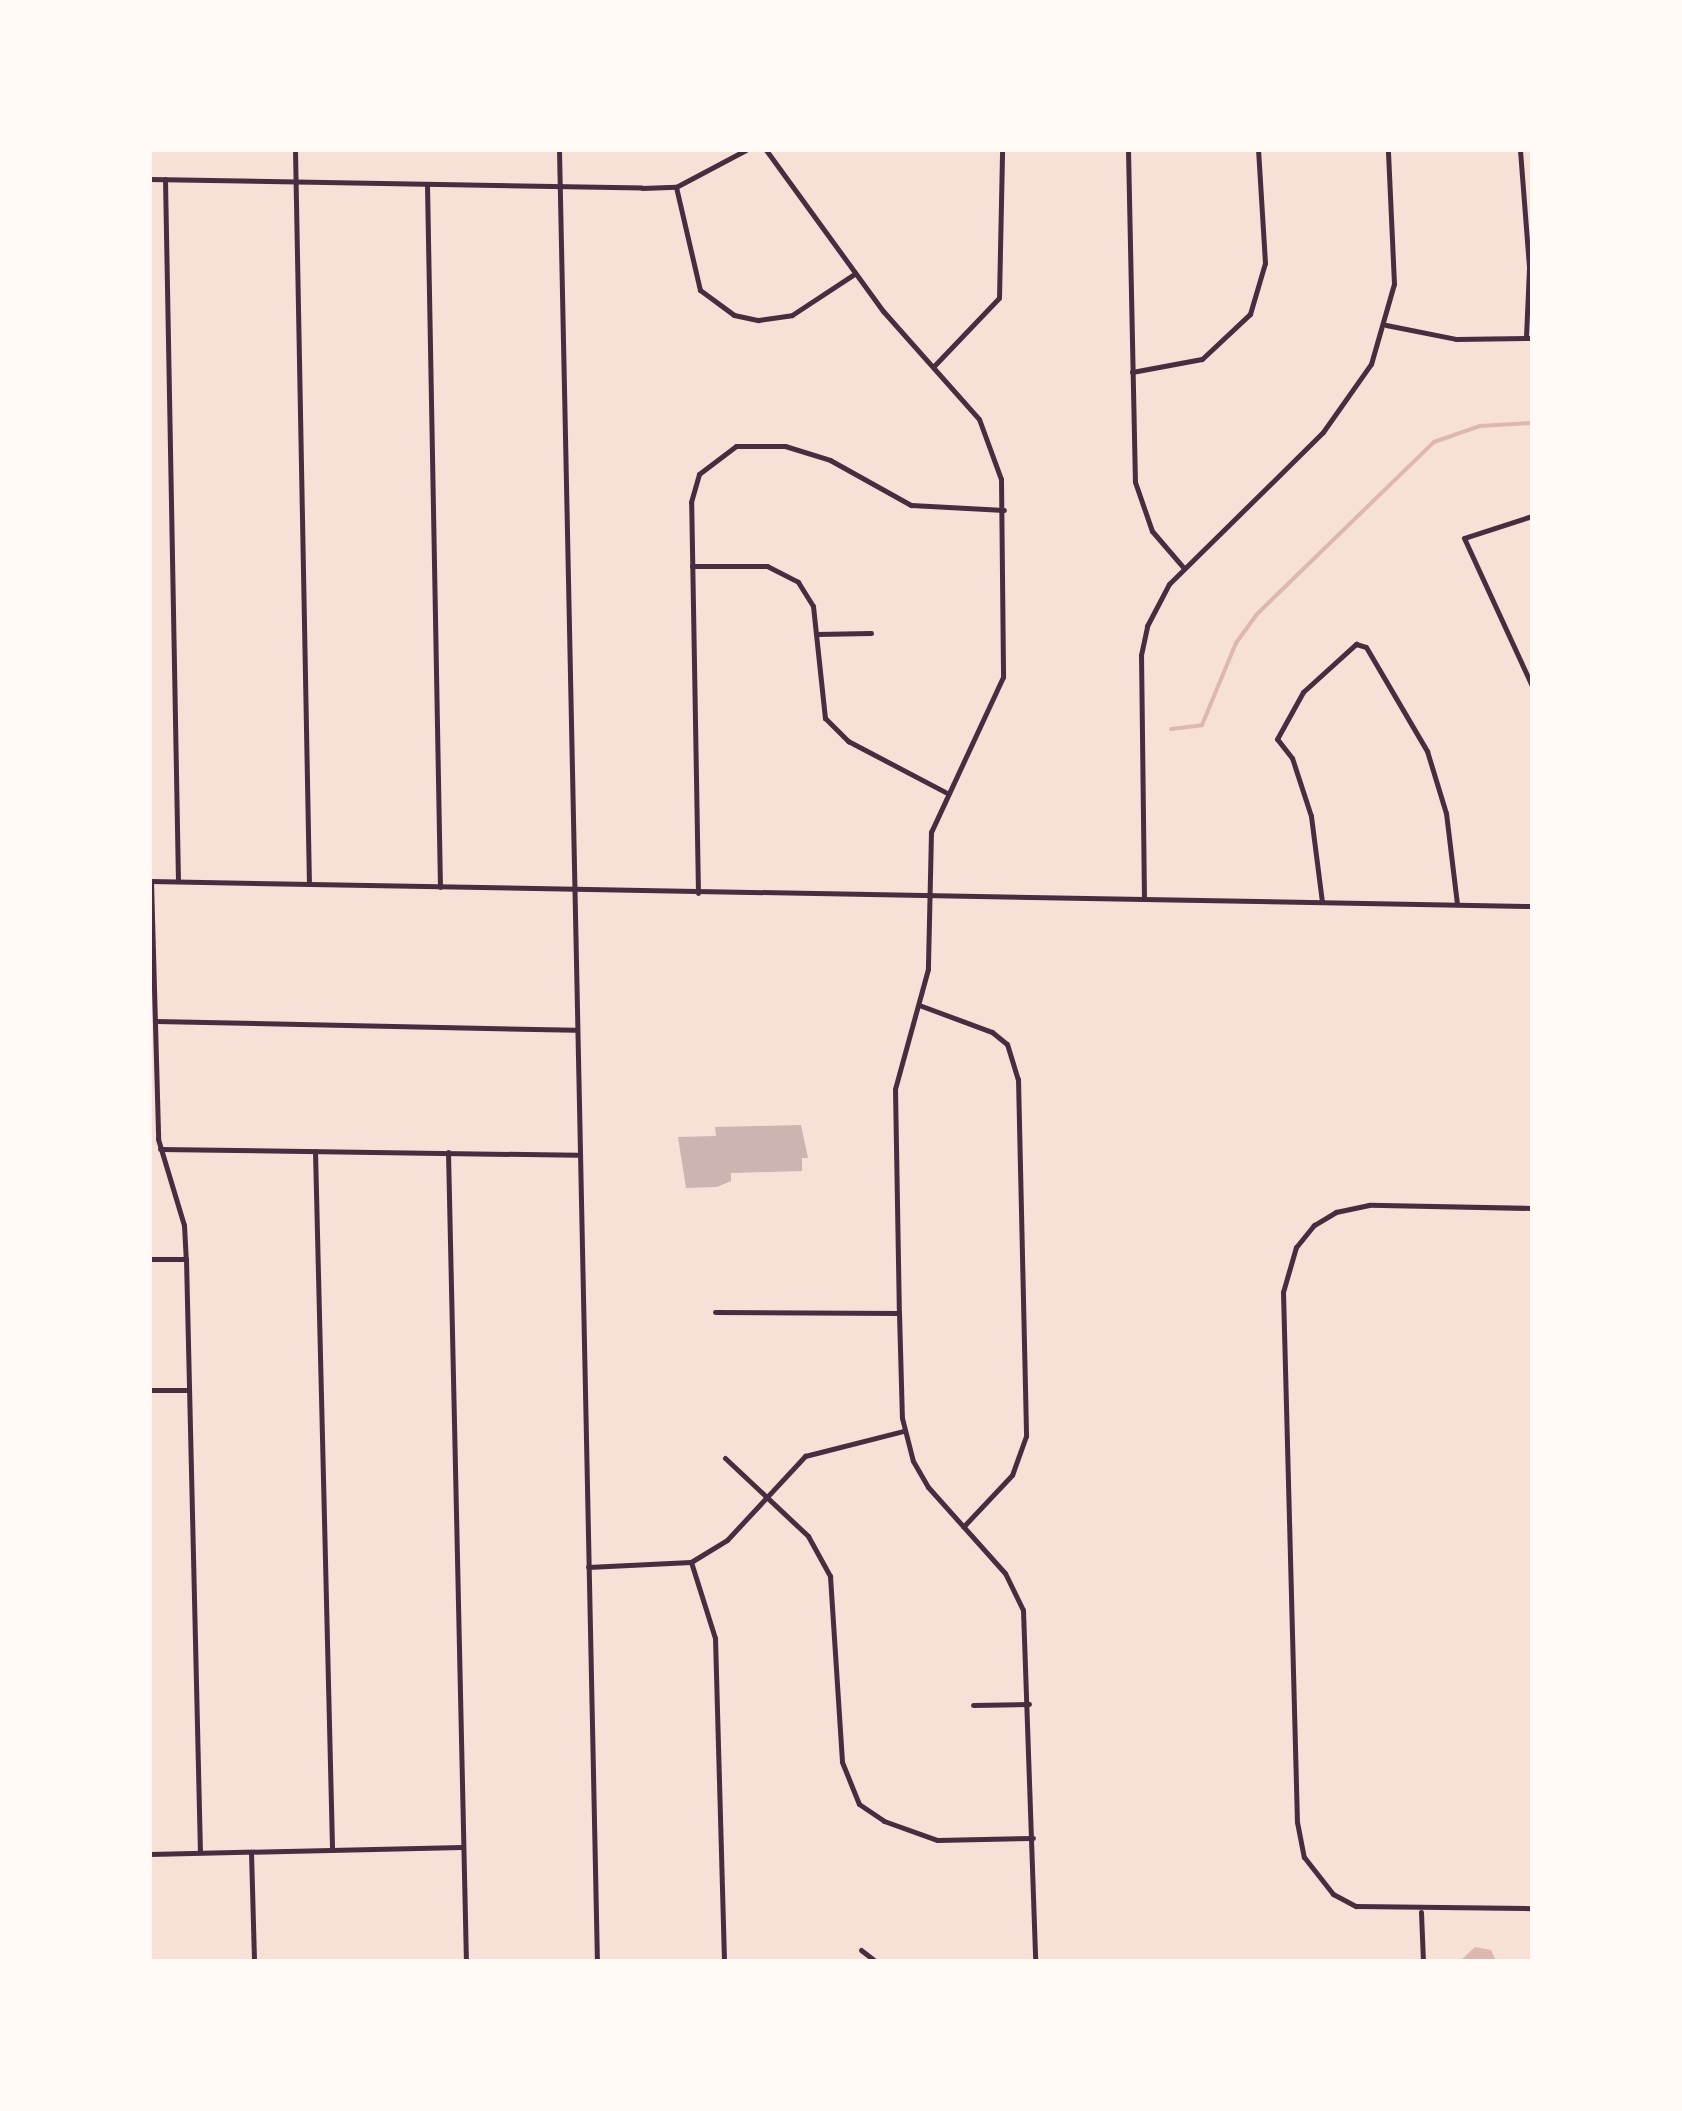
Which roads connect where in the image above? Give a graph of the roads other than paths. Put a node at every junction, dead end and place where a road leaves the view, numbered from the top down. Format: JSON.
{"nodes":[{"id":1,"x":296,"y":150,"type":"edge"},
{"id":2,"x":559,"y":150,"type":"edge"},
{"id":3,"x":746,"y":150,"type":"edge"},
{"id":4,"x":766,"y":150,"type":"edge"},
{"id":5,"x":1002,"y":150,"type":"edge"},
{"id":6,"x":1128,"y":150,"type":"edge"},
{"id":7,"x":1258,"y":150,"type":"edge"},
{"id":8,"x":1388,"y":150,"type":"edge"},
{"id":9,"x":1520,"y":150,"type":"edge"},
{"id":10,"x":150,"y":179,"type":"edge"},
{"id":11,"x":165,"y":180,"type":"junction"},
{"id":12,"x":296,"y":183,"type":"junction"},
{"id":13,"x":427,"y":185,"type":"junction"},
{"id":14,"x":676,"y":186,"type":"junction"},
{"id":15,"x":560,"y":188,"type":"junction"},
{"id":16,"x":854,"y":275,"type":"junction"},
{"id":17,"x":1386,"y":325,"type":"junction"},
{"id":18,"x":1529,"y":338,"type":"edge"},
{"id":19,"x":933,"y":367,"type":"junction"},
{"id":20,"x":1132,"y":372,"type":"junction"},
{"id":21,"x":1004,"y":510,"type":"junction"},
{"id":22,"x":1532,"y":516,"type":"edge"},
{"id":23,"x":692,"y":566,"type":"junction"},
{"id":24,"x":1183,"y":567,"type":"junction"},
{"id":25,"x":871,"y":633,"type":"dead end"},
{"id":26,"x":816,"y":634,"type":"junction"},
{"id":27,"x":1532,"y":686,"type":"edge"},
{"id":28,"x":945,"y":792,"type":"junction"},
{"id":29,"x":151,"y":881,"type":"edge"},
{"id":30,"x":178,"y":881,"type":"junction"},
{"id":31,"x":309,"y":884,"type":"junction"},
{"id":32,"x":440,"y":887,"type":"junction"},
{"id":33,"x":572,"y":889,"type":"junction"},
{"id":34,"x":698,"y":892,"type":"junction"},
{"id":35,"x":929,"y":896,"type":"junction"},
{"id":36,"x":1144,"y":899,"type":"junction"},
{"id":37,"x":1322,"y":902,"type":"junction"},
{"id":38,"x":1457,"y":904,"type":"junction"},
{"id":39,"x":1532,"y":906,"type":"edge"},
{"id":40,"x":918,"y":1005,"type":"junction"},
{"id":41,"x":155,"y":1021,"type":"junction"},
{"id":42,"x":575,"y":1030,"type":"junction"},
{"id":43,"x":160,"y":1149,"type":"junction"},
{"id":44,"x":315,"y":1151,"type":"junction"},
{"id":45,"x":448,"y":1152,"type":"junction"},
{"id":46,"x":578,"y":1155,"type":"junction"},
{"id":47,"x":1532,"y":1208,"type":"edge"},
{"id":48,"x":150,"y":1259,"type":"edge"},
{"id":49,"x":186,"y":1259,"type":"junction"},
{"id":50,"x":715,"y":1312,"type":"dead end"},
{"id":51,"x":899,"y":1313,"type":"junction"},
{"id":52,"x":150,"y":1390,"type":"edge"},
{"id":53,"x":189,"y":1390,"type":"junction"},
{"id":54,"x":904,"y":1431,"type":"junction"},
{"id":55,"x":724,"y":1458,"type":"dead end"},
{"id":56,"x":765,"y":1498,"type":"junction"},
{"id":57,"x":963,"y":1527,"type":"junction"},
{"id":58,"x":691,"y":1562,"type":"junction"},
{"id":59,"x":588,"y":1567,"type":"junction"},
{"id":60,"x":1030,"y":1704,"type":"junction"},
{"id":61,"x":974,"y":1705,"type":"dead end"},
{"id":62,"x":1033,"y":1838,"type":"junction"},
{"id":63,"x":463,"y":1846,"type":"junction"},
{"id":64,"x":332,"y":1850,"type":"junction"},
{"id":65,"x":200,"y":1852,"type":"junction"},
{"id":66,"x":251,"y":1852,"type":"junction"},
{"id":67,"x":150,"y":1854,"type":"edge"},
{"id":68,"x":1532,"y":1908,"type":"edge"},
{"id":69,"x":1422,"y":1912,"type":"junction"},
{"id":70,"x":860,"y":1950,"type":"dead end"},
{"id":71,"x":254,"y":1961,"type":"edge"},
{"id":72,"x":466,"y":1961,"type":"edge"},
{"id":73,"x":597,"y":1961,"type":"edge"},
{"id":74,"x":724,"y":1961,"type":"edge"},
{"id":75,"x":875,"y":1961,"type":"edge"},
{"id":76,"x":1018,"y":1961,"type":"edge"},
{"id":77,"x":1036,"y":1961,"type":"edge"},
{"id":78,"x":1423,"y":1961,"type":"edge"}],
"edges":[{"from":1,"to":12,"type":"street"},
{"from":2,"to":15,"type":"street"},
{"from":3,"to":14,"type":"street"},
{"from":4,"to":16,"type":"street"},
{"from":5,"to":19,"type":"street"},
{"from":6,"to":20,"type":"street"},
{"from":7,"to":20,"type":"street"},
{"from":8,"to":17,"type":"street"},
{"from":9,"to":18,"type":"street"},
{"from":10,"to":11,"type":"street"},
{"from":11,"to":12,"type":"street"},
{"from":11,"to":30,"type":"street"},
{"from":12,"to":13,"type":"street"},
{"from":12,"to":31,"type":"street"},
{"from":13,"to":15,"type":"street"},
{"from":13,"to":32,"type":"street"},
{"from":14,"to":15,"type":"street"},
{"from":14,"to":16,"type":"street"},
{"from":15,"to":33,"type":"street"},
{"from":16,"to":19,"type":"street"},
{"from":17,"to":18,"type":"street"},
{"from":17,"to":24,"type":"street"},
{"from":19,"to":21,"type":"street"},
{"from":20,"to":24,"type":"street"},
{"from":21,"to":23,"type":"street"},
{"from":21,"to":28,"type":"street"},
{"from":22,"to":27,"type":"street"},
{"from":23,"to":26,"type":"street"},
{"from":23,"to":34,"type":"street"},
{"from":24,"to":36,"type":"street"},
{"from":25,"to":26,"type":"street"},
{"from":26,"to":28,"type":"street"},
{"from":28,"to":35,"type":"street"},
{"from":29,"to":30,"type":"street"},
{"from":29,"to":41,"type":"street"},
{"from":30,"to":31,"type":"street"},
{"from":31,"to":32,"type":"street"},
{"from":32,"to":33,"type":"street"},
{"from":33,"to":34,"type":"street"},
{"from":33,"to":42,"type":"street"},
{"from":34,"to":35,"type":"street"},
{"from":35,"to":36,"type":"street"},
{"from":35,"to":40,"type":"street"},
{"from":36,"to":37,"type":"street"},
{"from":37,"to":38,"type":"street"},
{"from":37,"to":38,"type":"street"},
{"from":38,"to":39,"type":"street"},
{"from":40,"to":51,"type":"street"},
{"from":40,"to":57,"type":"street"},
{"from":41,"to":42,"type":"street"},
{"from":41,"to":43,"type":"street"},
{"from":42,"to":46,"type":"street"},
{"from":43,"to":44,"type":"street"},
{"from":43,"to":49,"type":"street"},
{"from":44,"to":45,"type":"street"},
{"from":44,"to":64,"type":"street"},
{"from":45,"to":46,"type":"street"},
{"from":45,"to":63,"type":"street"},
{"from":46,"to":59,"type":"street"},
{"from":47,"to":69,"type":"street"},
{"from":48,"to":49,"type":"street"},
{"from":49,"to":53,"type":"street"},
{"from":50,"to":51,"type":"street"},
{"from":51,"to":54,"type":"street"},
{"from":52,"to":53,"type":"street"},
{"from":53,"to":65,"type":"street"},
{"from":54,"to":56,"type":"street"},
{"from":54,"to":57,"type":"street"},
{"from":55,"to":56,"type":"street"},
{"from":56,"to":58,"type":"street"},
{"from":56,"to":62,"type":"street"},
{"from":57,"to":60,"type":"street"},
{"from":58,"to":59,"type":"street"},
{"from":58,"to":74,"type":"street"},
{"from":59,"to":73,"type":"street"},
{"from":60,"to":61,"type":"street"},
{"from":60,"to":62,"type":"street"},
{"from":62,"to":77,"type":"street"},
{"from":63,"to":64,"type":"street"},
{"from":63,"to":72,"type":"street"},
{"from":64,"to":66,"type":"street"},
{"from":65,"to":66,"type":"street"},
{"from":65,"to":67,"type":"street"},
{"from":66,"to":71,"type":"street"},
{"from":68,"to":69,"type":"street"},
{"from":69,"to":78,"type":"street"},
{"from":70,"to":75,"type":"street"},
{"from":76,"to":77,"type":"street"}]}
